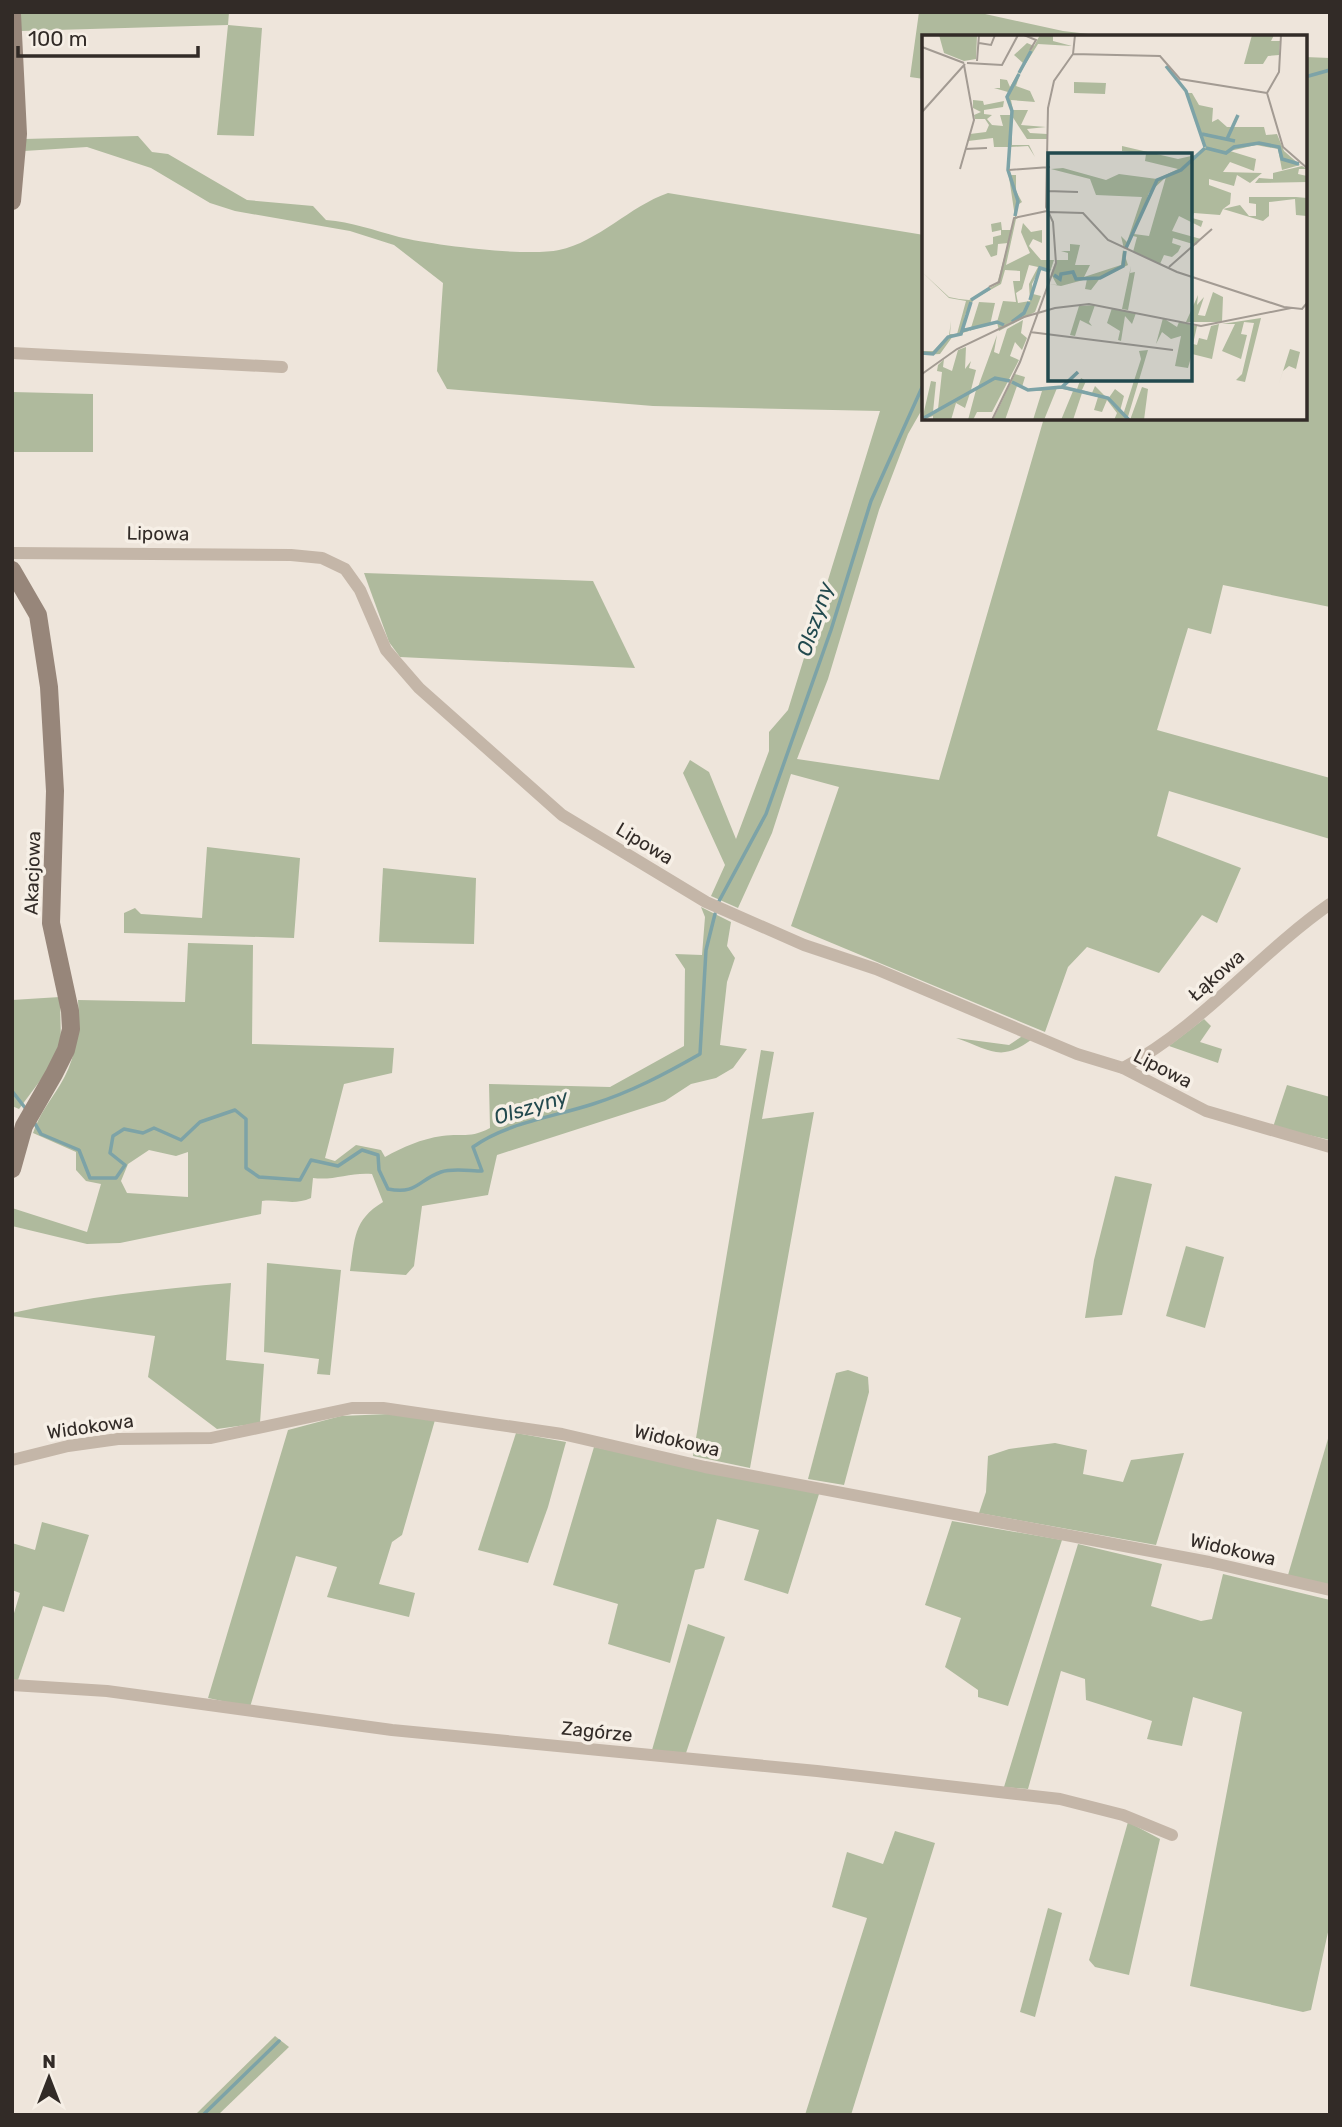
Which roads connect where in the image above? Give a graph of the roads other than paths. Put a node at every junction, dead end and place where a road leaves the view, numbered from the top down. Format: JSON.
{"nodes":[{"id":1,"x":12,"y":14,"type":"edge"},
{"id":2,"x":15,"y":133,"type":"edge"},
{"id":3,"x":12,"y":201,"type":"edge"},
{"id":4,"x":12,"y":353,"type":"edge"},
{"id":5,"x":282,"y":367,"type":"dead end"},
{"id":6,"x":12,"y":553,"type":"edge"},
{"id":7,"x":12,"y":570,"type":"edge"},
{"id":8,"x":1330,"y":904,"type":"edge"},
{"id":9,"x":1123,"y":1068,"type":"junction"},
{"id":10,"x":1330,"y":1147,"type":"edge"},
{"id":11,"x":12,"y":1169,"type":"edge"},
{"id":12,"x":12,"y":1460,"type":"edge"},
{"id":13,"x":1330,"y":1590,"type":"edge"},
{"id":14,"x":12,"y":1685,"type":"edge"},
{"id":15,"x":1172,"y":1835,"type":"dead end"}],
"edges":[{"from":1,"to":2,"type":"street"},
{"from":2,"to":3,"type":"street"},
{"from":4,"to":5,"type":"street"},
{"from":6,"to":9,"type":"street","name":"Lipowa"},
{"from":7,"to":11,"type":"street","name":"Akacjowa"},
{"from":8,"to":9,"type":"street","name":"Łąkowa"},
{"from":9,"to":10,"type":"street","name":"Lipowa"},
{"from":12,"to":13,"type":"street","name":"Widokowa"},
{"from":14,"to":15,"type":"street","name":"Zagórze"}]}
